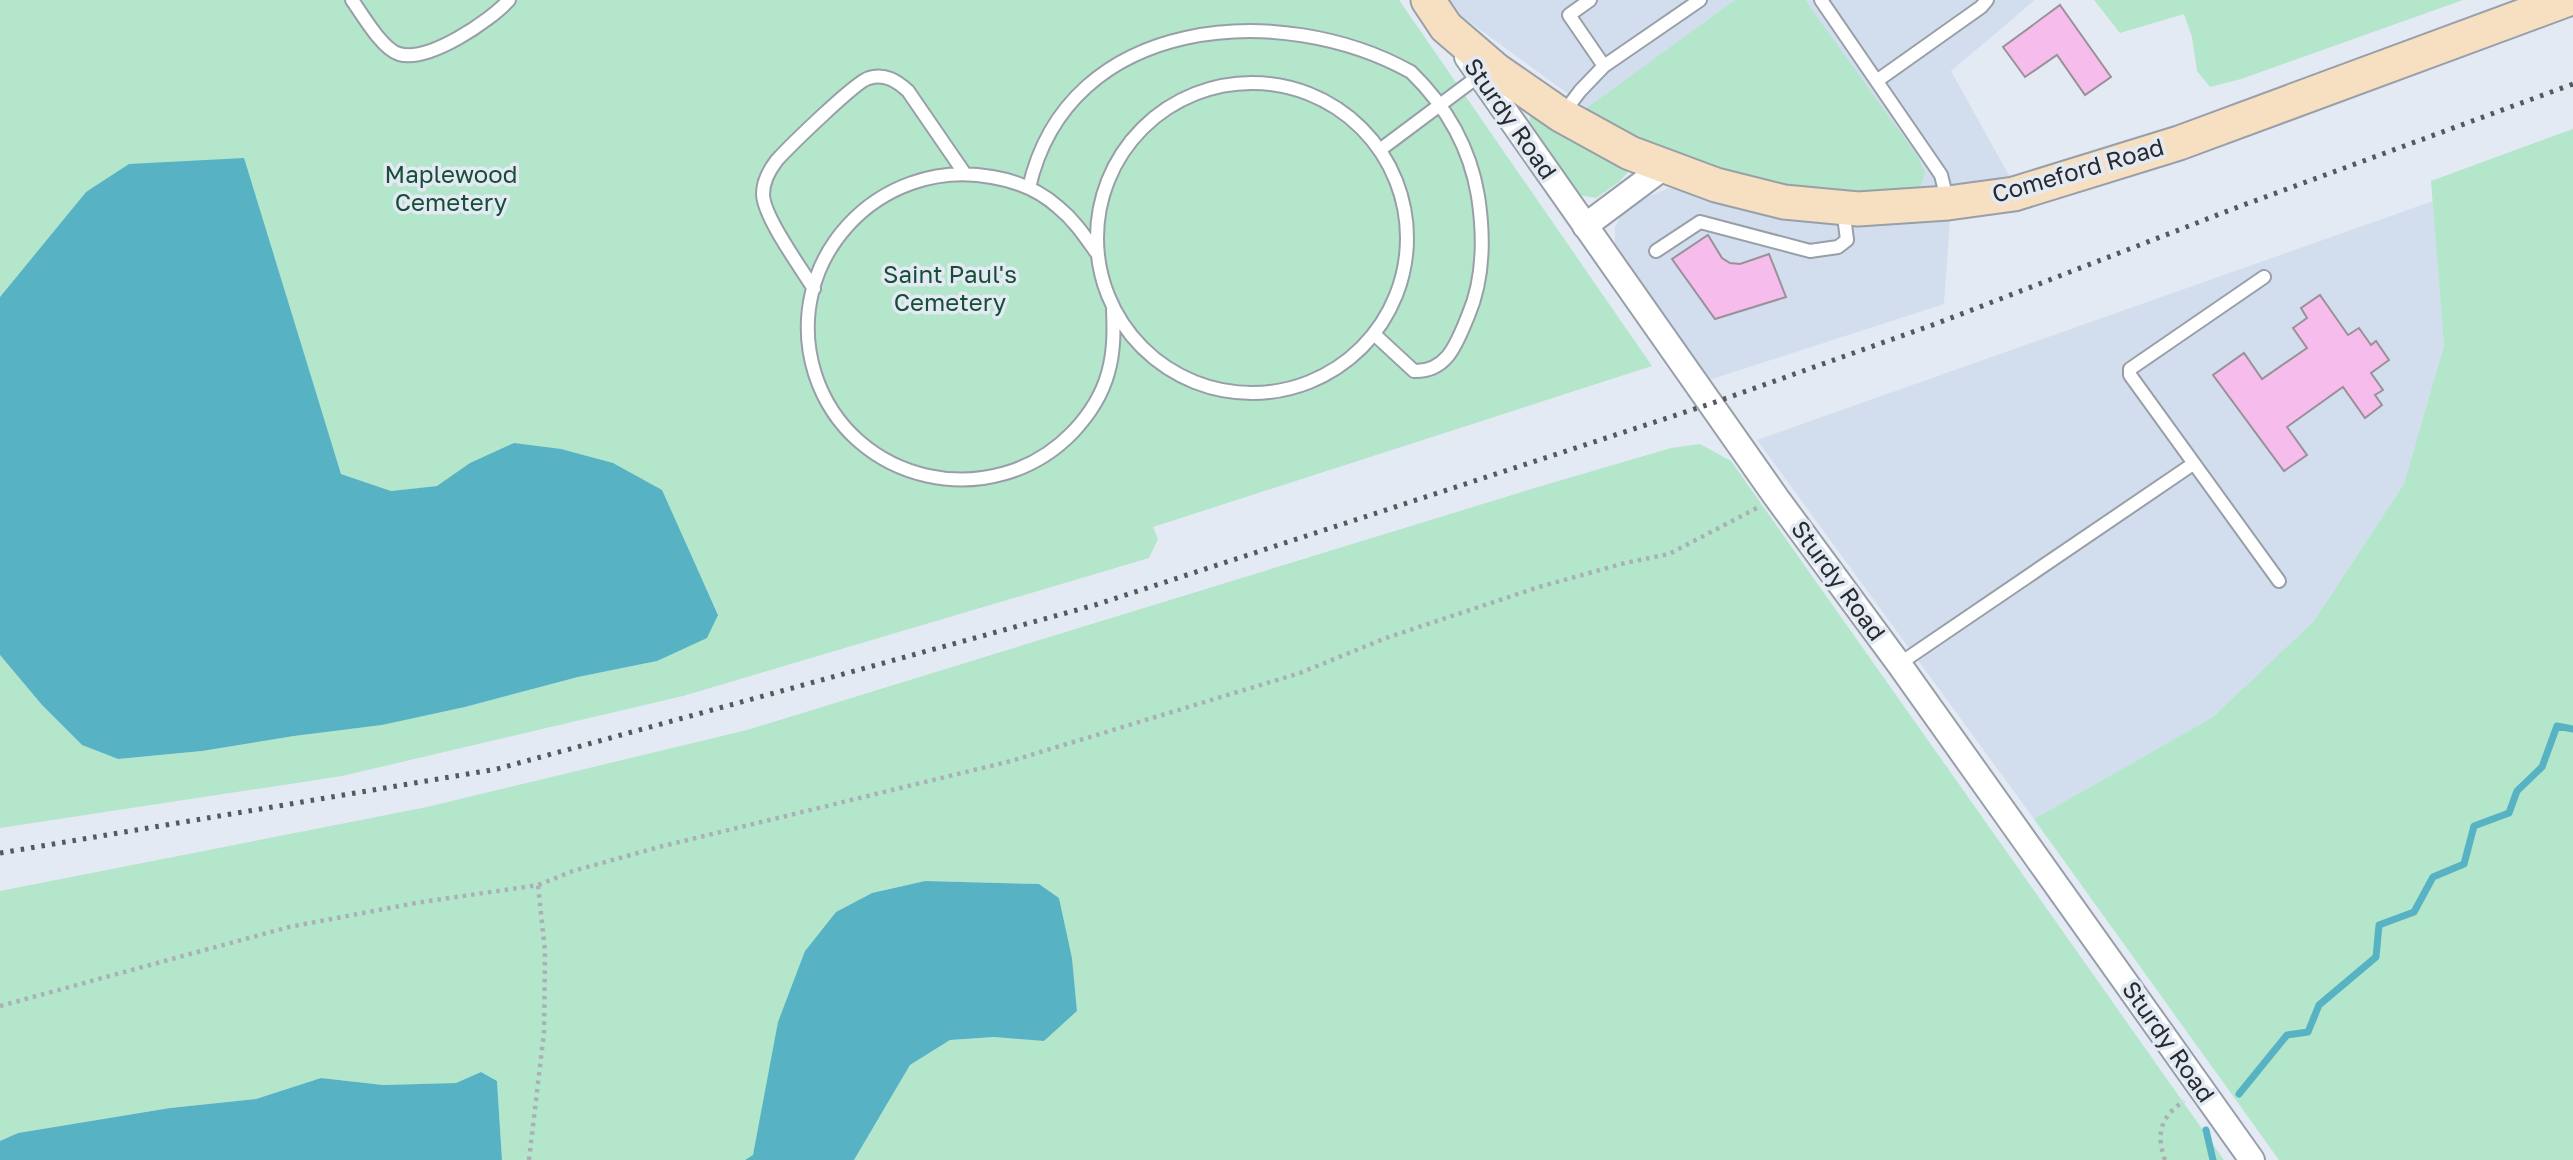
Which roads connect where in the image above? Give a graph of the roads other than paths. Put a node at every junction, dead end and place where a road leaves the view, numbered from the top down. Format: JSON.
{"nodes":[{"id":1,"x":352,"y":0,"type":"edge"},
{"id":2,"x":509,"y":0,"type":"edge"},
{"id":3,"x":1590,"y":0,"type":"edge"},
{"id":4,"x":1700,"y":0,"type":"edge"},
{"id":5,"x":1821,"y":0,"type":"edge"},
{"id":6,"x":1987,"y":0,"type":"edge"},
{"id":7,"x":2566,"y":0,"type":"edge"},
{"id":8,"x":1437,"y":13,"type":"edge"},
{"id":9,"x":1367,"y":39,"type":"dead end"},
{"id":10,"x":1133,"y":41,"type":"dead end"},
{"id":11,"x":1604,"y":66,"type":"junction"},
{"id":12,"x":1480,"y":75,"type":"junction"},
{"id":13,"x":1878,"y":80,"type":"junction"},
{"id":14,"x":1440,"y":104,"type":"junction"},
{"id":15,"x":1562,"y":115,"type":"junction"},
{"id":16,"x":1381,"y":149,"type":"junction"},
{"id":17,"x":1664,"y":167,"type":"junction"},
{"id":18,"x":965,"y":174,"type":"junction"},
{"id":19,"x":1029,"y":188,"type":"junction"},
{"id":20,"x":1948,"y":203,"type":"junction"},
{"id":21,"x":1843,"y":208,"type":"junction"},
{"id":22,"x":1585,"y":226,"type":"junction"},
{"id":23,"x":1656,"y":251,"type":"dead end"},
{"id":24,"x":1096,"y":252,"type":"junction"},
{"id":25,"x":2264,"y":277,"type":"dead end"},
{"id":26,"x":814,"y":289,"type":"junction"},
{"id":27,"x":1113,"y":310,"type":"junction"},
{"id":28,"x":1374,"y":334,"type":"junction"},
{"id":29,"x":2193,"y":464,"type":"junction"},
{"id":30,"x":2278,"y":581,"type":"dead end"},
{"id":31,"x":1899,"y":664,"type":"junction"},
{"id":32,"x":2252,"y":1160,"type":"edge"}],
"edges":[{"from":1,"to":2,"type":"lane"},
{"from":3,"to":11,"type":"lane"},
{"from":4,"to":11,"type":"lane"},
{"from":5,"to":13,"type":"lane"},
{"from":6,"to":13,"type":"lane"},
{"from":7,"to":20,"type":"street","name":"Comeford Road"},
{"from":8,"to":12,"type":"street","name":"Sturdy Road"},
{"from":8,"to":15,"type":"street","name":"Comeford Road"},
{"from":9,"to":14,"type":"lane"},
{"from":10,"to":19,"type":"lane"},
{"from":11,"to":15,"type":"lane"},
{"from":12,"to":14,"type":"lane"},
{"from":12,"to":22,"type":"street","name":"Sturdy Road"},
{"from":13,"to":20,"type":"lane"},
{"from":14,"to":16,"type":"lane"},
{"from":14,"to":28,"type":"lane"},
{"from":15,"to":17,"type":"street","name":"Comeford Road"},
{"from":16,"to":24,"type":"lane"},
{"from":16,"to":28,"type":"lane"},
{"from":17,"to":21,"type":"street","name":"Comeford Road"},
{"from":17,"to":22,"type":"street"},
{"from":18,"to":19,"type":"lane"},
{"from":18,"to":26,"type":"lane"},
{"from":18,"to":26,"type":"lane"},
{"from":19,"to":24,"type":"lane"},
{"from":20,"to":21,"type":"street","name":"Comeford Road"},
{"from":21,"to":23,"type":"lane"},
{"from":22,"to":31,"type":"street","name":"Sturdy Road"},
{"from":24,"to":27,"type":"lane"},
{"from":25,"to":29,"type":"lane"},
{"from":26,"to":27,"type":"lane"},
{"from":27,"to":28,"type":"lane"},
{"from":29,"to":30,"type":"lane"},
{"from":29,"to":31,"type":"lane"},
{"from":31,"to":32,"type":"street","name":"Sturdy Road"}]}
